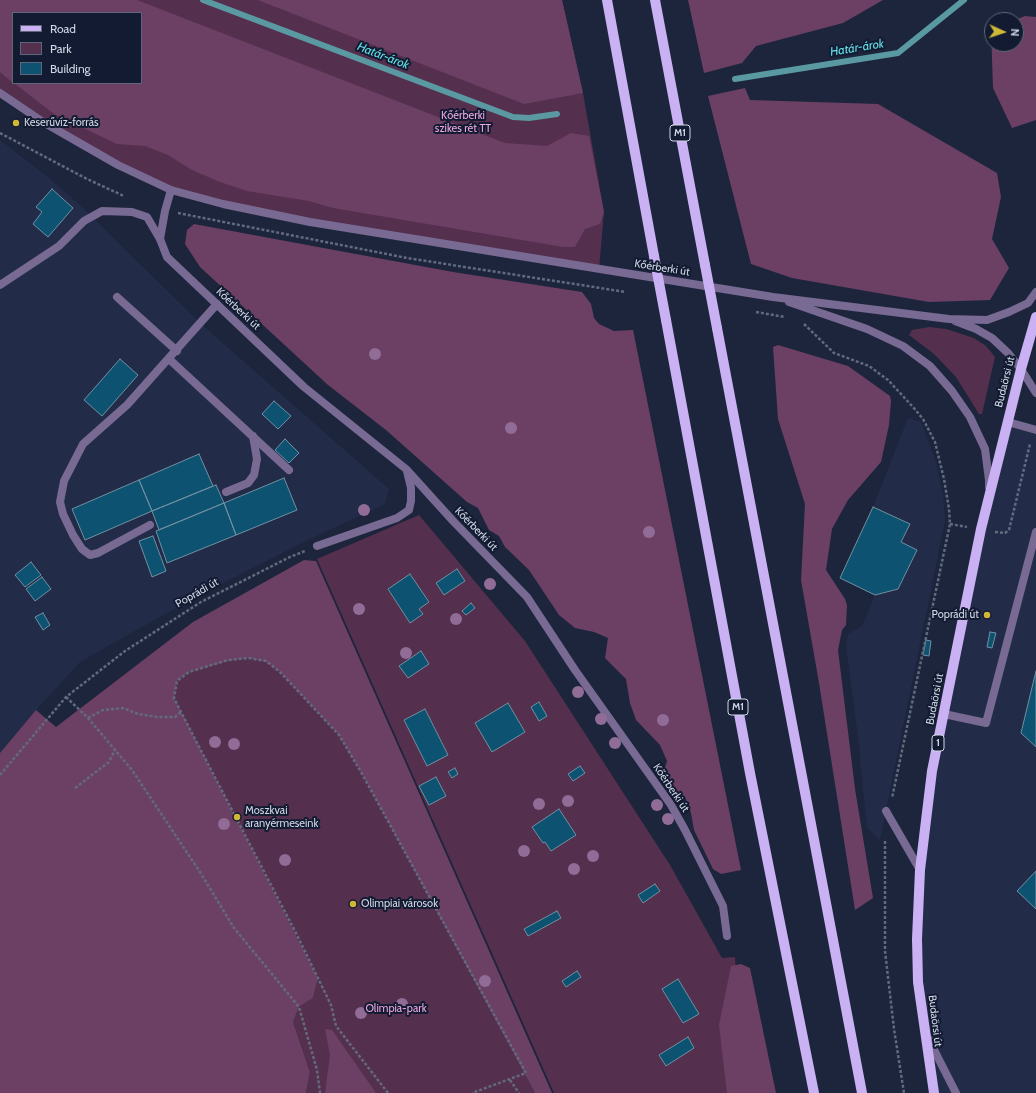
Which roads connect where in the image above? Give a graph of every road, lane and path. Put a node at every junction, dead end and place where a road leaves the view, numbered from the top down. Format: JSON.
{"nodes":[{"id":1,"x":607,"y":0,"type":"edge"},
{"id":2,"x":655,"y":0,"type":"edge"},
{"id":3,"x":0,"y":93,"type":"edge"},
{"id":4,"x":171,"y":190,"type":"junction"},
{"id":5,"x":160,"y":239,"type":"junction"},
{"id":6,"x":0,"y":285,"type":"edge"},
{"id":7,"x":1036,"y":292,"type":"edge"},
{"id":8,"x":117,"y":297,"type":"dead end"},
{"id":9,"x":774,"y":297,"type":"junction"},
{"id":10,"x":217,"y":304,"type":"junction"},
{"id":11,"x":756,"y":312,"type":"dead end"},
{"id":12,"x":1036,"y":317,"type":"edge"},
{"id":13,"x":786,"y":318,"type":"dead end"},
{"id":14,"x":949,"y":318,"type":"junction"},
{"id":15,"x":801,"y":320,"type":"dead end"},
{"id":16,"x":177,"y":351,"type":"junction"},
{"id":17,"x":169,"y":359,"type":"junction"},
{"id":18,"x":1021,"y":369,"type":"junction"},
{"id":19,"x":1036,"y":393,"type":"edge"},
{"id":20,"x":1008,"y":422,"type":"junction"},
{"id":21,"x":1035,"y":430,"type":"edge"},
{"id":22,"x":253,"y":436,"type":"junction"},
{"id":23,"x":406,"y":469,"type":"junction"},
{"id":24,"x":289,"y":470,"type":"dead end"},
{"id":25,"x":226,"y":492,"type":"dead end"},
{"id":26,"x":987,"y":508,"type":"junction"},
{"id":27,"x":150,"y":524,"type":"dead end"},
{"id":28,"x":1009,"y":530,"type":"dead end"},
{"id":29,"x":1036,"y":532,"type":"edge"},
{"id":30,"x":317,"y":546,"type":"joint"},
{"id":31,"x":66,"y":697,"type":"junction"},
{"id":32,"x":181,"y":712,"type":"junction"},
{"id":33,"x":944,"y":714,"type":"junction"},
{"id":34,"x":88,"y":718,"type":"junction"},
{"id":35,"x":115,"y":750,"type":"junction"},
{"id":36,"x":0,"y":775,"type":"edge"},
{"id":37,"x":75,"y":788,"type":"dead end"},
{"id":38,"x":888,"y":814,"type":"junction"},
{"id":39,"x":920,"y":870,"type":"junction"},
{"id":40,"x":726,"y":936,"type":"dead end"},
{"id":41,"x":924,"y":1030,"type":"junction"},
{"id":42,"x":510,"y":1080,"type":"junction"},
{"id":43,"x":320,"y":1093,"type":"edge"},
{"id":44,"x":388,"y":1093,"type":"edge"},
{"id":45,"x":472,"y":1093,"type":"edge"},
{"id":46,"x":519,"y":1093,"type":"edge"},
{"id":47,"x":814,"y":1093,"type":"edge"},
{"id":48,"x":862,"y":1093,"type":"edge"},
{"id":49,"x":904,"y":1093,"type":"edge"},
{"id":50,"x":934,"y":1093,"type":"edge"},
{"id":51,"x":956,"y":1093,"type":"edge"}],
"edges":[{"from":1,"to":47,"type":"main road","number":"M1","bridge":true},
{"from":2,"to":48,"type":"main road","number":"M1","bridge":true},
{"from":3,"to":4,"type":"street","name":"Kőérberki út"},
{"from":4,"to":5,"type":"street"},
{"from":4,"to":9,"type":"street","name":"Kőérberki út"},
{"from":5,"to":6,"type":"street","name":"Kőérberki út"},
{"from":5,"to":10,"type":"street","name":"Kőérberki út"},
{"from":7,"to":14,"type":"street","name":"Kőérberki út"},
{"from":8,"to":16,"type":"street"},
{"from":9,"to":14,"type":"street","name":"Kőérberki út"},
{"from":9,"to":26,"type":"street","name":"Kőérberki út"},
{"from":10,"to":16,"type":"street"},
{"from":10,"to":23,"type":"street","name":"Kőérberki út"},
{"from":11,"to":13,"type":"path"},
{"from":12,"to":18,"type":"main road","name":"Budaörsi út","number":"1"},
{"from":14,"to":18,"type":"street","name":"Kőérberki út"},
{"from":15,"to":38,"type":"path"},
{"from":16,"to":17,"type":"street"},
{"from":17,"to":22,"type":"street"},
{"from":17,"to":27,"type":"street"},
{"from":18,"to":19,"type":"street","name":"Kőérberki út"},
{"from":18,"to":20,"type":"main road","name":"Budaörsi út","number":"1"},
{"from":20,"to":21,"type":"street"},
{"from":20,"to":26,"type":"main road","name":"Budaörsi út","number":"1"},
{"from":21,"to":28,"type":"path"},
{"from":22,"to":24,"type":"street"},
{"from":22,"to":25,"type":"street"},
{"from":23,"to":30,"type":"street"},
{"from":23,"to":40,"type":"street","name":"Kőérberki út"},
{"from":26,"to":33,"type":"main road","name":"Budaörsi út","number":"1"},
{"from":29,"to":33,"type":"street"},
{"from":30,"to":31,"type":"path","name":"Poprádi út"},
{"from":31,"to":34,"type":"path"},
{"from":31,"to":36,"type":"path","name":"Poprádi út"},
{"from":32,"to":34,"type":"path"},
{"from":32,"to":42,"type":"path"},
{"from":32,"to":44,"type":"path"},
{"from":33,"to":39,"type":"main road","name":"Budaörsi út","number":"1"},
{"from":34,"to":35,"type":"path"},
{"from":35,"to":37,"type":"path"},
{"from":35,"to":43,"type":"path"},
{"from":38,"to":39,"type":"street"},
{"from":38,"to":49,"type":"path"},
{"from":39,"to":41,"type":"main road","name":"Budaörsi út","number":"1"},
{"from":41,"to":50,"type":"main road","name":"Budaörsi út","number":"1"},
{"from":41,"to":51,"type":"street"},
{"from":42,"to":45,"type":"path"},
{"from":42,"to":46,"type":"path"}]}
